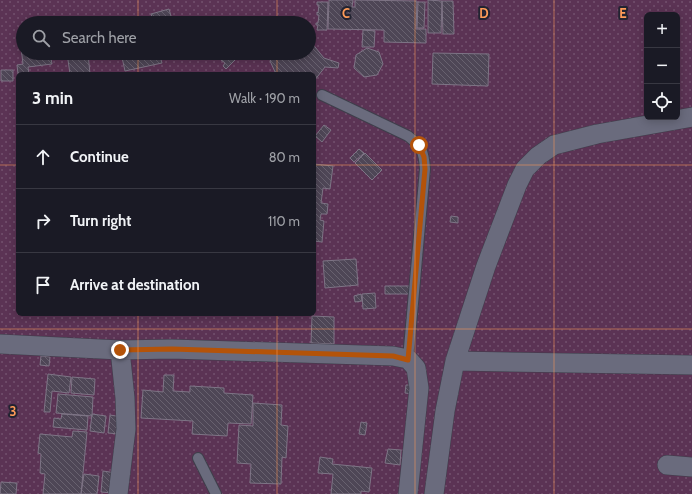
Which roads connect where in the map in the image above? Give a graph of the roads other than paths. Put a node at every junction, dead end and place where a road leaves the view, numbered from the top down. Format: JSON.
{"nodes":[{"id":1,"x":322,"y":96,"type":"dead end"},
{"id":2,"x":692,"y":117,"type":"edge"},
{"id":3,"x":0,"y":344,"type":"edge"},
{"id":4,"x":120,"y":350,"type":"junction"},
{"id":5,"x":408,"y":360,"type":"junction"},
{"id":6,"x":455,"y":361,"type":"junction"},
{"id":7,"x":692,"y":365,"type":"edge"},
{"id":8,"x":198,"y":458,"type":"dead end"},
{"id":9,"x":667,"y":465,"type":"dead end"},
{"id":10,"x":692,"y":467,"type":"edge"},
{"id":11,"x":118,"y":494,"type":"edge"},
{"id":12,"x":216,"y":494,"type":"edge"},
{"id":13,"x":408,"y":494,"type":"edge"},
{"id":14,"x":434,"y":494,"type":"edge"}],
"edges":[{"from":1,"to":5,"type":"lane"},
{"from":2,"to":6,"type":"street"},
{"from":3,"to":4,"type":"street"},
{"from":4,"to":5,"type":"street"},
{"from":4,"to":11,"type":"street"},
{"from":5,"to":13,"type":"street"},
{"from":6,"to":7,"type":"street"},
{"from":6,"to":14,"type":"street"},
{"from":8,"to":12,"type":"lane"},
{"from":9,"to":10,"type":"street"}]}
